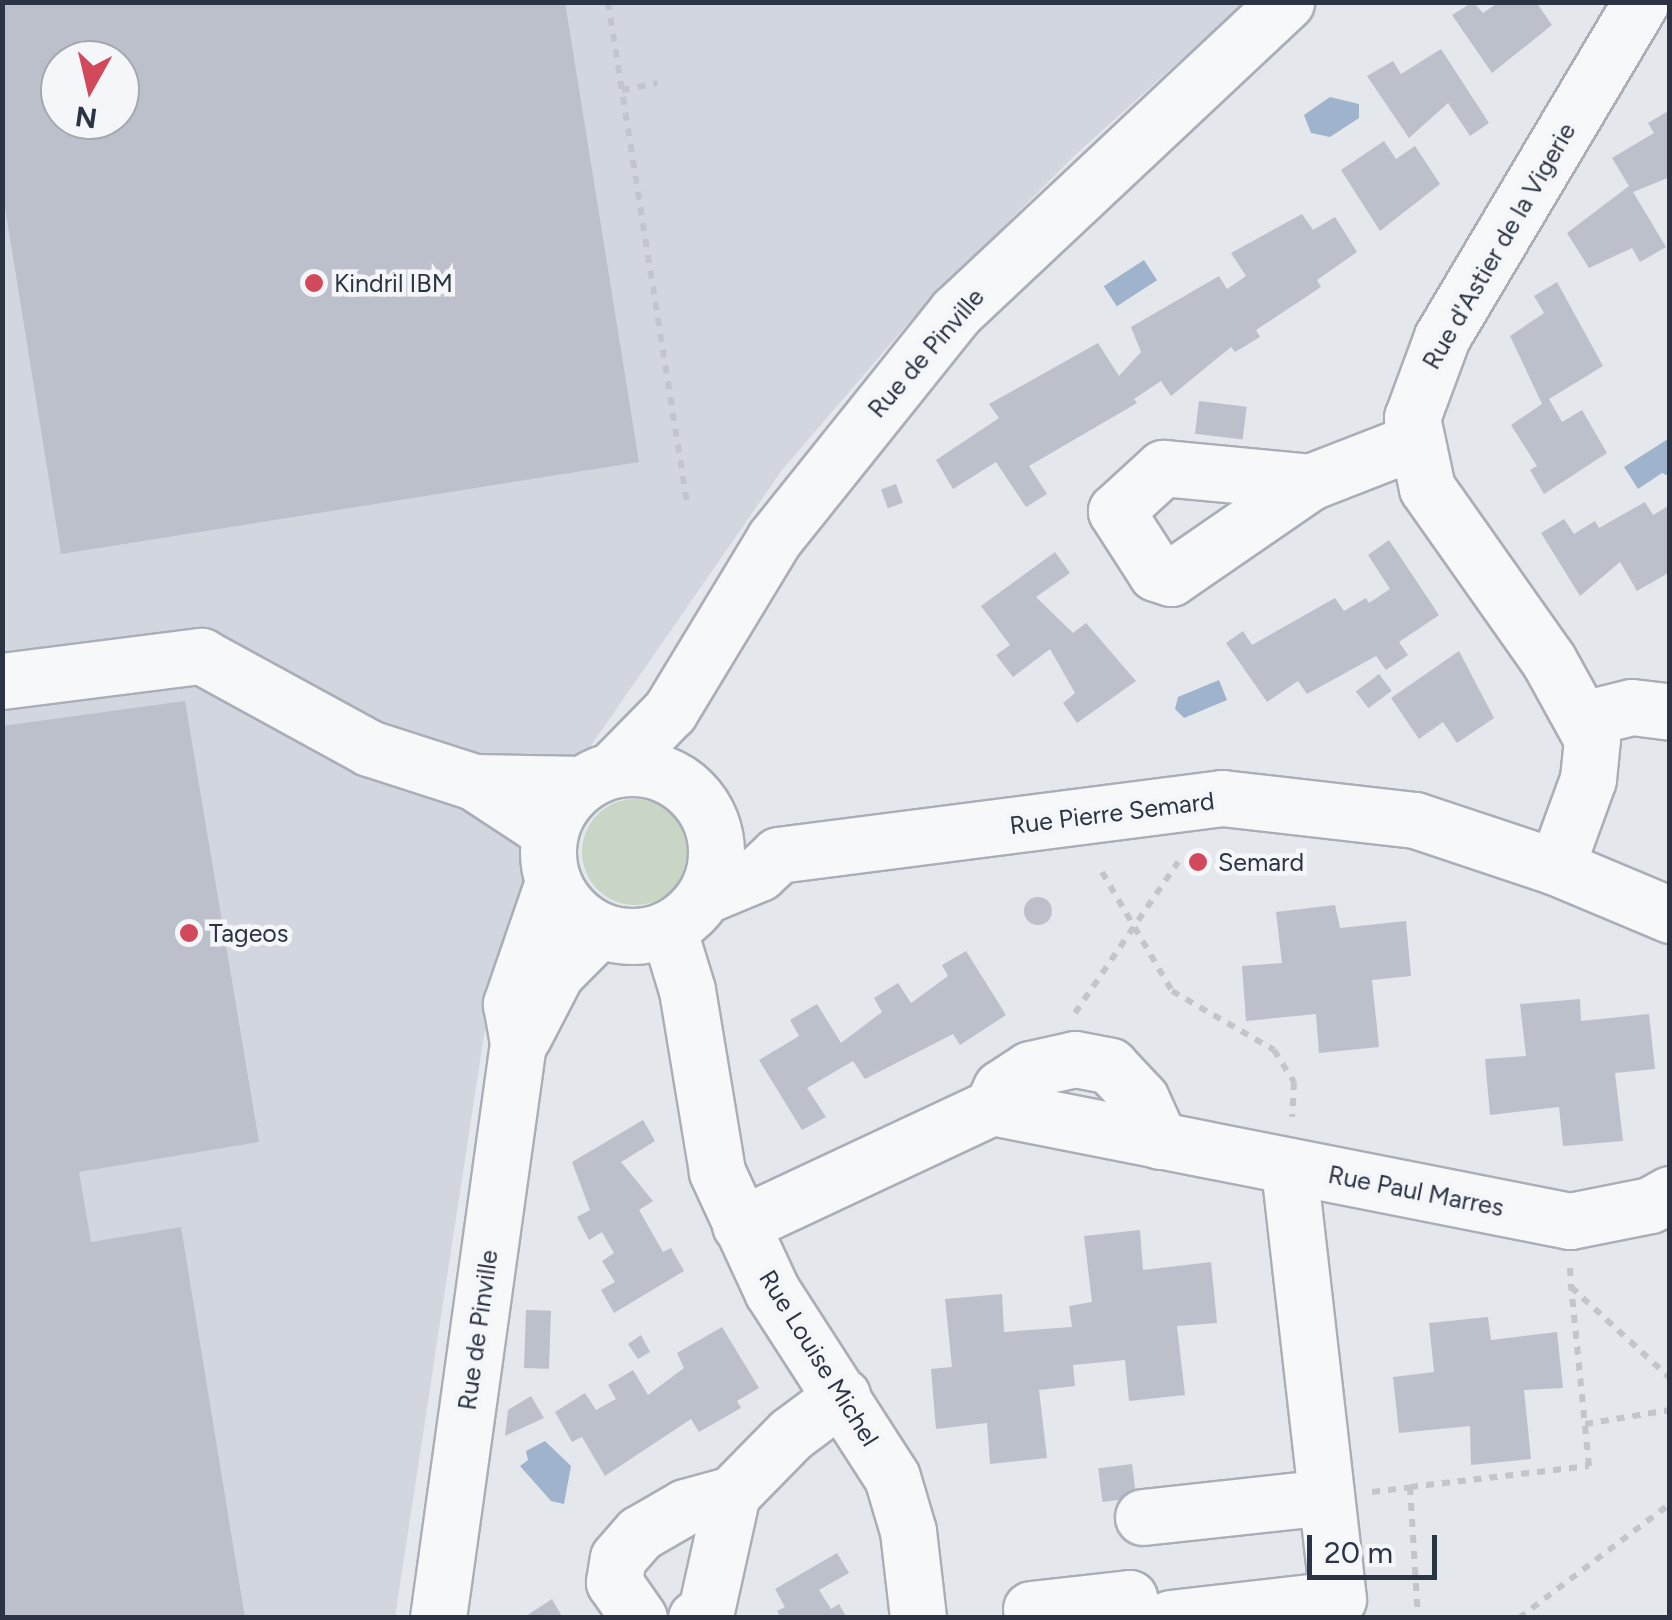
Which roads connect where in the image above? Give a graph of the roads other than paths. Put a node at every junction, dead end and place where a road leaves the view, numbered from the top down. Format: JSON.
{"nodes":[{"id":1,"x":1286,"y":2,"type":"edge"},
{"id":2,"x":1641,"y":2,"type":"edge"},
{"id":3,"x":1413,"y":442,"type":"junction"},
{"id":4,"x":1310,"y":482,"type":"dead end"},
{"id":5,"x":2,"y":681,"type":"edge"},
{"id":6,"x":670,"y":712,"type":"junction"},
{"id":7,"x":1670,"y":712,"type":"edge"},
{"id":8,"x":1583,"y":719,"type":"junction"},
{"id":9,"x":597,"y":777,"type":"junction"},
{"id":10,"x":672,"y":777,"type":"junction"},
{"id":11,"x":474,"y":782,"type":"junction"},
{"id":12,"x":712,"y":824,"type":"junction"},
{"id":13,"x":778,"y":855,"type":"junction"},
{"id":14,"x":552,"y":857,"type":"junction"},
{"id":15,"x":1556,"y":866,"type":"junction"},
{"id":16,"x":686,"y":912,"type":"junction"},
{"id":17,"x":1670,"y":915,"type":"edge"},
{"id":18,"x":599,"y":930,"type":"junction"},
{"id":19,"x":518,"y":1043,"type":"junction"},
{"id":20,"x":992,"y":1108,"type":"junction"},
{"id":21,"x":1160,"y":1141,"type":"junction"},
{"id":22,"x":1288,"y":1167,"type":"junction"},
{"id":23,"x":1670,"y":1194,"type":"edge"},
{"id":24,"x":740,"y":1224,"type":"junction"},
{"id":25,"x":842,"y":1396,"type":"junction"},
{"id":26,"x":732,"y":1494,"type":"junction"},
{"id":27,"x":1326,"y":1497,"type":"junction"},
{"id":28,"x":1144,"y":1517,"type":"dead end"},
{"id":29,"x":1032,"y":1609,"type":"dead end"},
{"id":30,"x":438,"y":1618,"type":"edge"},
{"id":31,"x":639,"y":1618,"type":"edge"},
{"id":32,"x":696,"y":1618,"type":"edge"},
{"id":33,"x":918,"y":1618,"type":"edge"},
{"id":34,"x":1132,"y":1618,"type":"edge"},
{"id":35,"x":1170,"y":1618,"type":"edge"}],
"edges":[{"from":1,"to":6,"type":"street","name":"Rue de Pinville"},
{"from":2,"to":3,"type":"street","name":"Rue d'Astier de la Vigerie"},
{"from":3,"to":4,"type":"street"},
{"from":3,"to":8,"type":"street","name":"Rue d'Astier de la Vigerie"},
{"from":5,"to":11,"type":"street"},
{"from":6,"to":9,"type":"street","name":"Rue de Pinville"},
{"from":6,"to":10,"type":"street"},
{"from":7,"to":8,"type":"street"},
{"from":8,"to":15,"type":"street","name":"Rue d'Astier de la Vigerie"},
{"from":9,"to":10,"type":"street"},
{"from":9,"to":11,"type":"street"},
{"from":9,"to":14,"type":"street"},
{"from":10,"to":12,"type":"street"},
{"from":11,"to":14,"type":"street"},
{"from":12,"to":13,"type":"street"},
{"from":12,"to":16,"type":"street"},
{"from":13,"to":15,"type":"street","name":"Rue Pierre Semard"},
{"from":13,"to":16,"type":"street","name":"Rue Pierre Semard"},
{"from":14,"to":18,"type":"street"},
{"from":14,"to":19,"type":"street","name":"Rue de Pinville"},
{"from":15,"to":17,"type":"street","name":"Rue Pierre Semard"},
{"from":16,"to":18,"type":"street"},
{"from":16,"to":24,"type":"street","name":"Rue Louise Michel"},
{"from":18,"to":19,"type":"street","name":"Rue de Pinville"},
{"from":19,"to":30,"type":"street","name":"Rue de Pinville"},
{"from":20,"to":21,"type":"street","name":"Rue Paul Marres"},
{"from":20,"to":21,"type":"street"},
{"from":20,"to":24,"type":"street"},
{"from":21,"to":22,"type":"street","name":"Rue Paul Marres"},
{"from":22,"to":23,"type":"street","name":"Rue Paul Marres"},
{"from":22,"to":27,"type":"street"},
{"from":24,"to":25,"type":"street","name":"Rue Louise Michel"},
{"from":25,"to":26,"type":"street"},
{"from":25,"to":33,"type":"street","name":"Rue Louise Michel"},
{"from":26,"to":31,"type":"street"},
{"from":26,"to":32,"type":"street"},
{"from":27,"to":28,"type":"street"},
{"from":27,"to":35,"type":"street"},
{"from":29,"to":34,"type":"street"}]}
